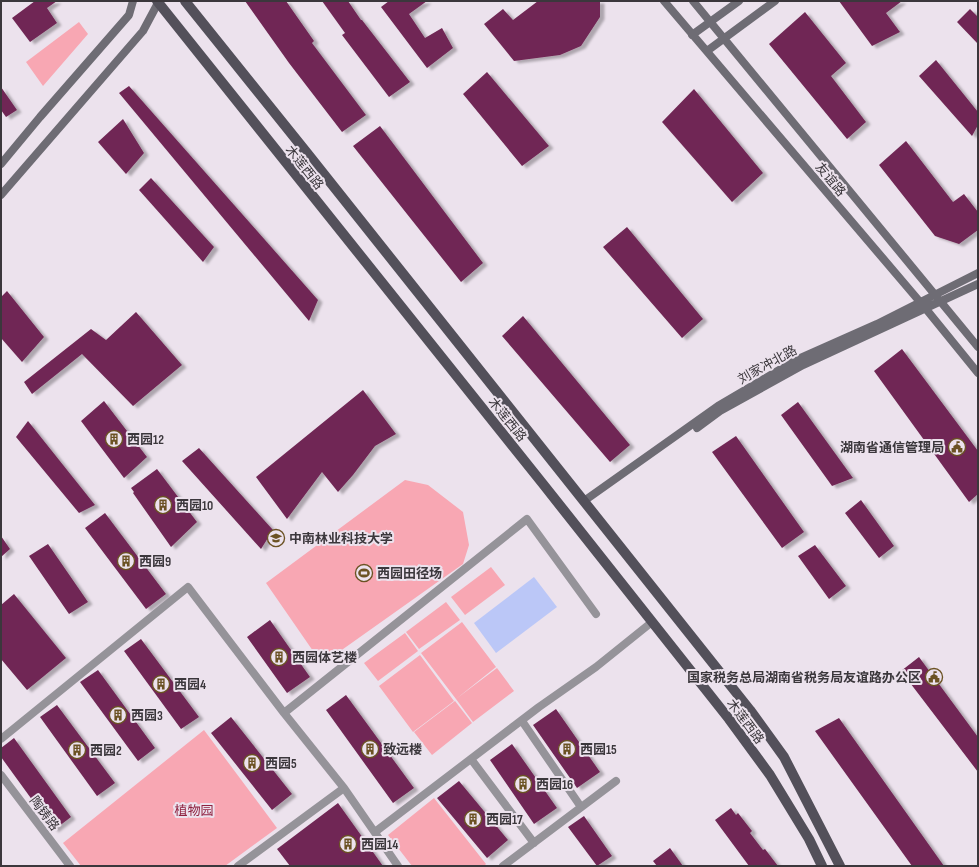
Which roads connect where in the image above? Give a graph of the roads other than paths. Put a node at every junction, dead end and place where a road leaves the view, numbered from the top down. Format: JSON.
{"nodes":[{"id":1,"x":133,"y":1,"type":"edge"},
{"id":2,"x":184,"y":1,"type":"edge"},
{"id":3,"x":664,"y":1,"type":"edge"},
{"id":4,"x":693,"y":1,"type":"edge"},
{"id":5,"x":739,"y":1,"type":"edge"},
{"id":6,"x":775,"y":1,"type":"edge"},
{"id":7,"x":158,"y":2,"type":"edge"},
{"id":8,"x":711,"y":22,"type":"junction"},
{"id":9,"x":692,"y":35,"type":"junction"},
{"id":10,"x":725,"y":38,"type":"junction"},
{"id":11,"x":707,"y":51,"type":"junction"},
{"id":12,"x":1,"y":164,"type":"edge"},
{"id":13,"x":1,"y":195,"type":"edge"},
{"id":14,"x":978,"y":273,"type":"edge"},
{"id":15,"x":978,"y":284,"type":"edge"},
{"id":16,"x":935,"y":295,"type":"junction"},
{"id":17,"x":940,"y":302,"type":"junction"},
{"id":18,"x":923,"y":306,"type":"junction"},
{"id":19,"x":978,"y":347,"type":"edge"},
{"id":20,"x":978,"y":372,"type":"edge"},
{"id":21,"x":585,"y":503,"type":"junction"},
{"id":22,"x":596,"y":614,"type":"dead end"},
{"id":23,"x":652,"y":622,"type":"junction"},
{"id":24,"x":284,"y":713,"type":"junction"},
{"id":25,"x":522,"y":720,"type":"junction"},
{"id":26,"x":1,"y":739,"type":"edge"},
{"id":27,"x":471,"y":759,"type":"junction"},
{"id":28,"x":1,"y":775,"type":"edge"},
{"id":29,"x":616,"y":781,"type":"dead end"},
{"id":30,"x":344,"y":788,"type":"junction"},
{"id":31,"x":581,"y":807,"type":"junction"},
{"id":32,"x":375,"y":832,"type":"junction"},
{"id":33,"x":534,"y":843,"type":"junction"},
{"id":34,"x":70,"y":866,"type":"edge"},
{"id":35,"x":238,"y":866,"type":"edge"},
{"id":36,"x":398,"y":866,"type":"edge"},
{"id":37,"x":503,"y":866,"type":"edge"},
{"id":38,"x":822,"y":866,"type":"edge"},
{"id":39,"x":840,"y":866,"type":"edge"}],
"edges":[{"from":1,"to":12,"type":"main road"},
{"from":2,"to":21,"type":"main road","name":"木莲西路"},
{"from":3,"to":9,"type":"main road","name":"友谊路"},
{"from":4,"to":8,"type":"main road","name":"友谊路"},
{"from":5,"to":8,"type":"main road"},
{"from":6,"to":10,"type":"main road"},
{"from":7,"to":13,"type":"main road"},
{"from":7,"to":23,"type":"main road","name":"木莲西路"},
{"from":8,"to":9,"type":"main road"},
{"from":8,"to":10,"type":"main road","name":"友谊路"},
{"from":9,"to":11,"type":"main road","name":"友谊路"},
{"from":10,"to":11,"type":"main road"},
{"from":10,"to":16,"type":"main road","name":"友谊路"},
{"from":11,"to":18,"type":"main road","name":"友谊路"},
{"from":14,"to":16,"type":"main road","name":"刘家冲北路"},
{"from":15,"to":17,"type":"main road","name":"刘家冲北路"},
{"from":16,"to":17,"type":"main road","name":"友谊路"},
{"from":16,"to":18,"type":"main road","name":"刘家冲北路"},
{"from":17,"to":18,"type":"main road","name":"刘家冲北路"},
{"from":17,"to":19,"type":"main road","name":"友谊路"},
{"from":18,"to":20,"type":"main road","name":"友谊路"},
{"from":18,"to":21,"type":"main road","name":"刘家冲北路"},
{"from":21,"to":39,"type":"main road","name":"木莲西路"},
{"from":22,"to":24,"type":"street"},
{"from":23,"to":25,"type":"street"},
{"from":23,"to":38,"type":"main road","name":"木莲西路"},
{"from":24,"to":26,"type":"street"},
{"from":24,"to":30,"type":"street"},
{"from":25,"to":27,"type":"street"},
{"from":25,"to":31,"type":"street"},
{"from":27,"to":32,"type":"street"},
{"from":27,"to":33,"type":"street"},
{"from":28,"to":34,"type":"street","name":"陶铸路"},
{"from":29,"to":31,"type":"street"},
{"from":30,"to":32,"type":"street"},
{"from":30,"to":35,"type":"street"},
{"from":31,"to":33,"type":"street"},
{"from":32,"to":36,"type":"street"},
{"from":33,"to":37,"type":"street"}]}
